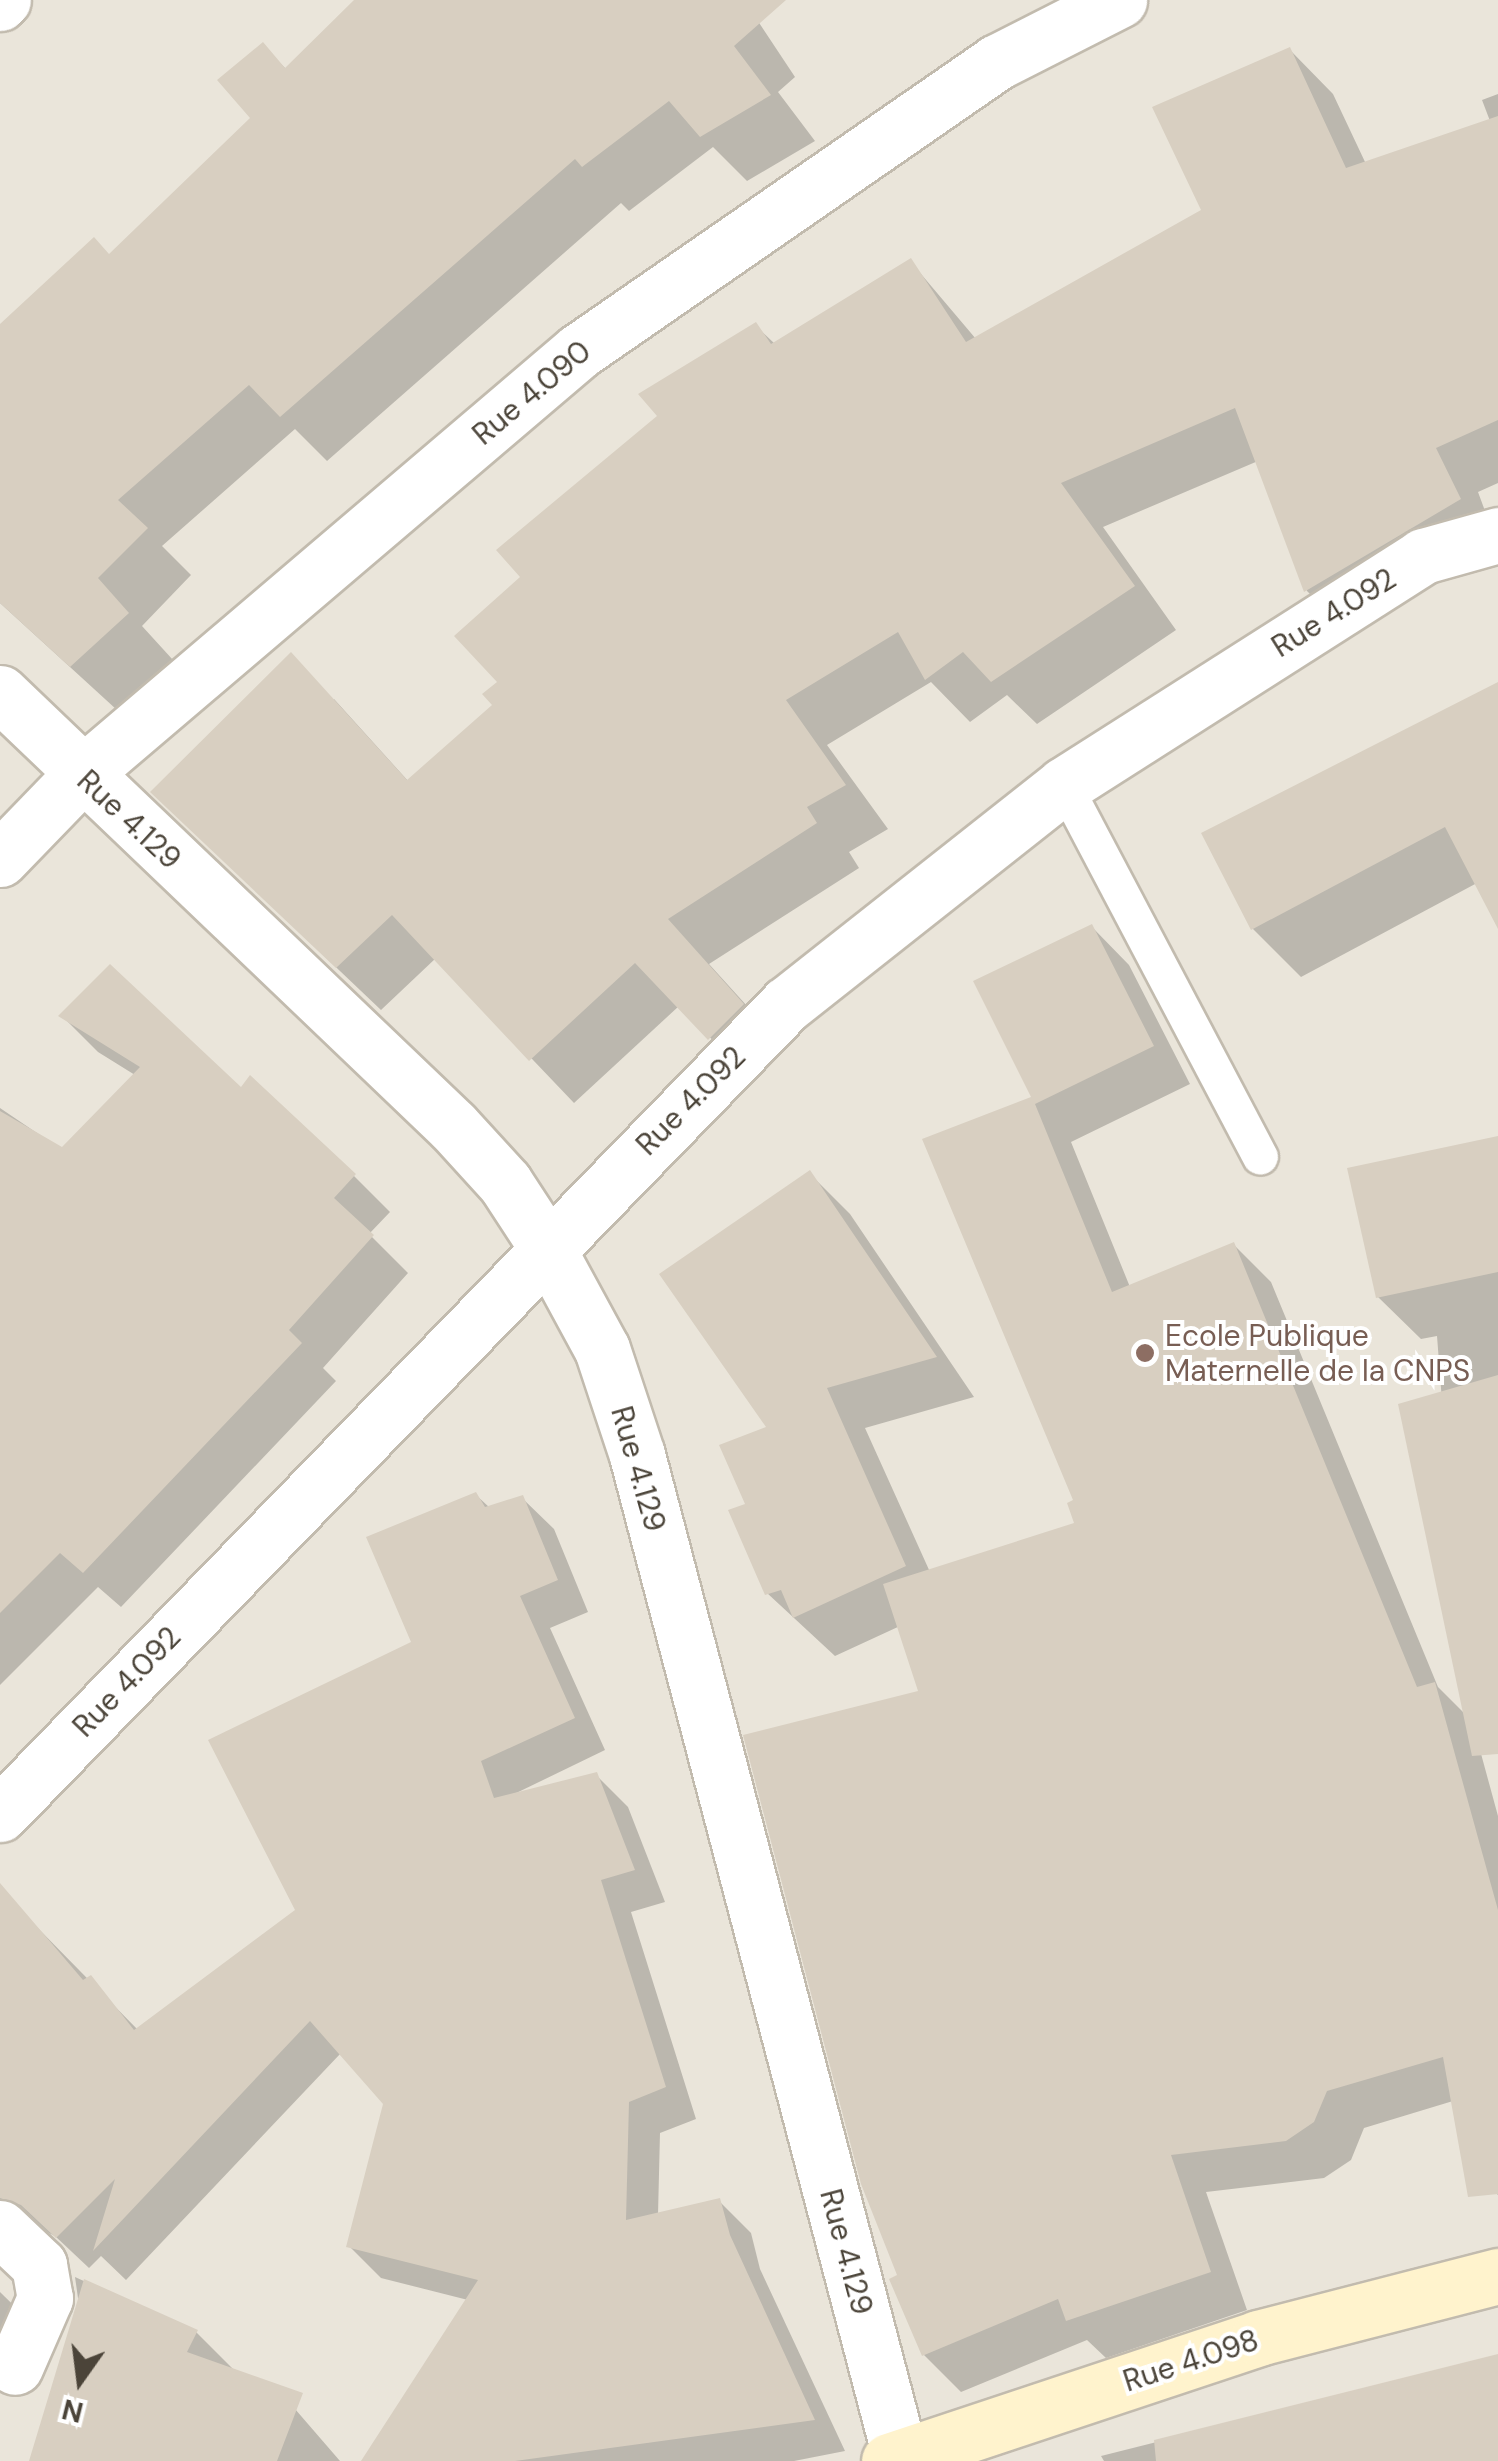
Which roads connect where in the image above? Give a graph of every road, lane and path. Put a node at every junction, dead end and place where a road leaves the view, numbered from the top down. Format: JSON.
{"nodes":[{"id":1,"x":1119,"y":0,"type":"edge"},
{"id":2,"x":1498,"y":535,"type":"edge"},
{"id":3,"x":0,"y":694,"type":"edge"},
{"id":4,"x":81,"y":775,"type":"junction"},
{"id":5,"x":1064,"y":785,"type":"junction"},
{"id":6,"x":0,"y":859,"type":"edge"},
{"id":7,"x":1260,"y":1156,"type":"dead end"},
{"id":8,"x":546,"y":1246,"type":"junction"},
{"id":9,"x":0,"y":1814,"type":"edge"},
{"id":10,"x":0,"y":2228,"type":"edge"},
{"id":11,"x":1498,"y":2276,"type":"edge"},
{"id":12,"x":14,"y":2367,"type":"dead end"},
{"id":13,"x":894,"y":2458,"type":"edge"}],
"edges":[{"from":1,"to":4,"type":"street","name":"Rue 4.090"},
{"from":2,"to":5,"type":"street","name":"Rue 4.092"},
{"from":3,"to":4,"type":"street","name":"Rue 4.129"},
{"from":4,"to":6,"type":"street","name":"Rue 4.090"},
{"from":4,"to":8,"type":"street","name":"Rue 4.129"},
{"from":5,"to":7,"type":"lane"},
{"from":5,"to":8,"type":"street","name":"Rue 4.092"},
{"from":8,"to":9,"type":"street","name":"Rue 4.092"},
{"from":8,"to":13,"type":"street","name":"Rue 4.129"},
{"from":10,"to":12,"type":"street"},
{"from":11,"to":13,"type":"main road","name":"Rue 4.098"}]}
